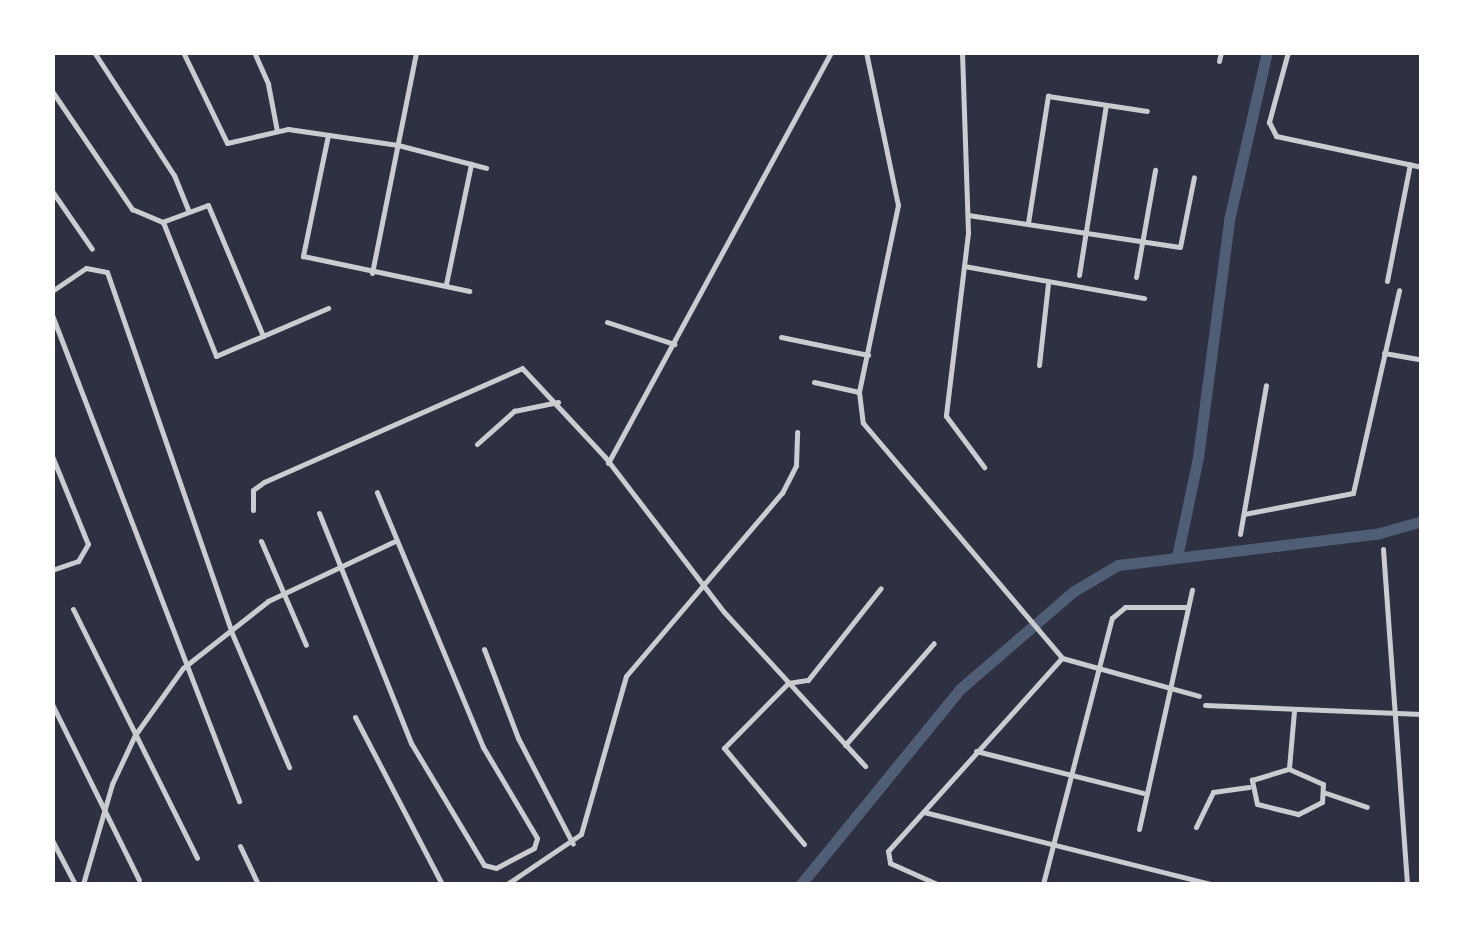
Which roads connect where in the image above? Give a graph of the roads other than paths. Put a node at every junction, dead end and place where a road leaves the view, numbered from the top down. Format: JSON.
{"nodes":[{"id":1,"x":94,"y":52,"type":"edge"},
{"id":2,"x":183,"y":52,"type":"edge"},
{"id":3,"x":254,"y":52,"type":"edge"},
{"id":4,"x":416,"y":52,"type":"edge"},
{"id":5,"x":831,"y":52,"type":"edge"},
{"id":6,"x":866,"y":52,"type":"edge"},
{"id":7,"x":962,"y":52,"type":"edge"},
{"id":8,"x":1111,"y":52,"type":"edge"},
{"id":9,"x":1143,"y":52,"type":"edge"},
{"id":10,"x":1221,"y":52,"type":"edge"},
{"id":11,"x":1288,"y":52,"type":"edge"},
{"id":12,"x":1218,"y":61,"type":"dead end"},
{"id":13,"x":52,"y":91,"type":"edge"},
{"id":14,"x":1106,"y":104,"type":"junction"},
{"id":15,"x":1147,"y":112,"type":"dead end"},
{"id":16,"x":277,"y":132,"type":"junction"},
{"id":17,"x":328,"y":135,"type":"junction"},
{"id":18,"x":398,"y":146,"type":"junction"},
{"id":19,"x":471,"y":164,"type":"junction"},
{"id":20,"x":1410,"y":164,"type":"junction"},
{"id":21,"x":1422,"y":166,"type":"edge"},
{"id":22,"x":486,"y":168,"type":"dead end"},
{"id":23,"x":1155,"y":170,"type":"dead end"},
{"id":24,"x":1194,"y":177,"type":"dead end"},
{"id":25,"x":52,"y":191,"type":"edge"},
{"id":26,"x":188,"y":210,"type":"junction"},
{"id":27,"x":968,"y":215,"type":"junction"},
{"id":28,"x":162,"y":222,"type":"junction"},
{"id":29,"x":1028,"y":222,"type":"junction"},
{"id":30,"x":1086,"y":231,"type":"junction"},
{"id":31,"x":1144,"y":242,"type":"junction"},
{"id":32,"x":92,"y":249,"type":"dead end"},
{"id":33,"x":964,"y":266,"type":"junction"},
{"id":34,"x":372,"y":273,"type":"junction"},
{"id":35,"x":1079,"y":274,"type":"dead end"},
{"id":36,"x":1136,"y":277,"type":"dead end"},
{"id":37,"x":1388,"y":281,"type":"dead end"},
{"id":38,"x":1048,"y":284,"type":"junction"},
{"id":39,"x":446,"y":285,"type":"junction"},
{"id":40,"x":469,"y":290,"type":"dead end"},
{"id":41,"x":1399,"y":290,"type":"dead end"},
{"id":42,"x":52,"y":291,"type":"edge"},
{"id":43,"x":1144,"y":298,"type":"dead end"},
{"id":44,"x":328,"y":308,"type":"dead end"},
{"id":45,"x":52,"y":314,"type":"edge"},
{"id":46,"x":606,"y":322,"type":"dead end"},
{"id":47,"x":263,"y":336,"type":"junction"},
{"id":48,"x":781,"y":337,"type":"dead end"},
{"id":49,"x":674,"y":344,"type":"junction"},
{"id":50,"x":1384,"y":352,"type":"junction"},
{"id":51,"x":868,"y":355,"type":"junction"},
{"id":52,"x":1422,"y":360,"type":"edge"},
{"id":53,"x":1039,"y":365,"type":"dead end"},
{"id":54,"x":814,"y":382,"type":"dead end"},
{"id":55,"x":1266,"y":385,"type":"dead end"},
{"id":56,"x":859,"y":392,"type":"junction"},
{"id":57,"x":558,"y":402,"type":"junction"},
{"id":58,"x":797,"y":432,"type":"dead end"},
{"id":59,"x":477,"y":444,"type":"dead end"},
{"id":60,"x":52,"y":456,"type":"edge"},
{"id":61,"x":608,"y":463,"type":"junction"},
{"id":62,"x":984,"y":467,"type":"dead end"},
{"id":63,"x":377,"y":492,"type":"dead end"},
{"id":64,"x":252,"y":510,"type":"dead end"},
{"id":65,"x":319,"y":513,"type":"dead end"},
{"id":66,"x":1244,"y":514,"type":"junction"},
{"id":67,"x":1240,"y":534,"type":"dead end"},
{"id":68,"x":261,"y":540,"type":"dead end"},
{"id":69,"x":395,"y":541,"type":"junction"},
{"id":70,"x":1383,"y":549,"type":"dead end"},
{"id":71,"x":340,"y":564,"type":"junction"},
{"id":72,"x":52,"y":570,"type":"edge"},
{"id":73,"x":704,"y":581,"type":"junction"},
{"id":74,"x":881,"y":588,"type":"dead end"},
{"id":75,"x":1192,"y":590,"type":"dead end"},
{"id":76,"x":282,"y":593,"type":"junction"},
{"id":77,"x":1188,"y":607,"type":"junction"},
{"id":78,"x":73,"y":609,"type":"dead end"},
{"id":79,"x":231,"y":631,"type":"junction"},
{"id":80,"x":934,"y":643,"type":"dead end"},
{"id":81,"x":306,"y":645,"type":"dead end"},
{"id":82,"x":484,"y":650,"type":"dead end"},
{"id":83,"x":1062,"y":658,"type":"junction"},
{"id":84,"x":1098,"y":670,"type":"junction"},
{"id":85,"x":181,"y":671,"type":"junction"},
{"id":86,"x":788,"y":683,"type":"junction"},
{"id":87,"x":1169,"y":688,"type":"junction"},
{"id":88,"x":1199,"y":696,"type":"dead end"},
{"id":89,"x":52,"y":704,"type":"edge"},
{"id":90,"x":1204,"y":705,"type":"dead end"},
{"id":91,"x":1294,"y":711,"type":"junction"},
{"id":92,"x":1422,"y":714,"type":"edge"},
{"id":93,"x":1396,"y":716,"type":"junction"},
{"id":94,"x":355,"y":717,"type":"dead end"},
{"id":95,"x":136,"y":735,"type":"junction"},
{"id":96,"x":845,"y":745,"type":"junction"},
{"id":97,"x":976,"y":752,"type":"junction"},
{"id":98,"x":864,"y":766,"type":"dead end"},
{"id":99,"x":289,"y":767,"type":"dead end"},
{"id":100,"x":1289,"y":769,"type":"junction"},
{"id":101,"x":1073,"y":778,"type":"junction"},
{"id":102,"x":1250,"y":787,"type":"junction"},
{"id":103,"x":1143,"y":793,"type":"junction"},
{"id":104,"x":1326,"y":793,"type":"junction"},
{"id":105,"x":240,"y":801,"type":"dead end"},
{"id":106,"x":103,"y":807,"type":"junction"},
{"id":107,"x":1367,"y":807,"type":"dead end"},
{"id":108,"x":924,"y":812,"type":"junction"},
{"id":109,"x":1196,"y":826,"type":"dead end"},
{"id":110,"x":1138,"y":829,"type":"dead end"},
{"id":111,"x":52,"y":840,"type":"edge"},
{"id":112,"x":574,"y":844,"type":"junction"},
{"id":113,"x":804,"y":844,"type":"dead end"},
{"id":114,"x":1054,"y":845,"type":"junction"},
{"id":115,"x":240,"y":846,"type":"dead end"},
{"id":116,"x":197,"y":858,"type":"dead end"},
{"id":117,"x":139,"y":880,"type":"dead end"},
{"id":118,"x":79,"y":884,"type":"edge"},
{"id":119,"x":258,"y":884,"type":"edge"},
{"id":120,"x":442,"y":884,"type":"edge"},
{"id":121,"x":507,"y":884,"type":"edge"},
{"id":122,"x":937,"y":884,"type":"edge"},
{"id":123,"x":1044,"y":884,"type":"edge"},
{"id":124,"x":1210,"y":884,"type":"edge"},
{"id":125,"x":1407,"y":884,"type":"edge"}],
"edges":[{"from":1,"to":26,"type":"street"},
{"from":2,"to":16,"type":"street"},
{"from":3,"to":16,"type":"street"},
{"from":4,"to":18,"type":"street"},
{"from":5,"to":49,"type":"street"},
{"from":6,"to":51,"type":"street"},
{"from":7,"to":27,"type":"street"},
{"from":8,"to":9,"type":"street"},
{"from":10,"to":12,"type":"street"},
{"from":11,"to":20,"type":"street"},
{"from":13,"to":28,"type":"street"},
{"from":14,"to":15,"type":"street"},
{"from":14,"to":29,"type":"street"},
{"from":14,"to":30,"type":"street"},
{"from":16,"to":17,"type":"street"},
{"from":17,"to":18,"type":"street"},
{"from":17,"to":34,"type":"street"},
{"from":18,"to":19,"type":"street"},
{"from":18,"to":34,"type":"street"},
{"from":19,"to":22,"type":"street"},
{"from":19,"to":39,"type":"street"},
{"from":20,"to":21,"type":"street"},
{"from":20,"to":37,"type":"street"},
{"from":23,"to":31,"type":"street"},
{"from":24,"to":31,"type":"street"},
{"from":25,"to":32,"type":"street"},
{"from":26,"to":28,"type":"street"},
{"from":26,"to":47,"type":"street"},
{"from":27,"to":29,"type":"street"},
{"from":27,"to":33,"type":"street"},
{"from":28,"to":47,"type":"street"},
{"from":29,"to":30,"type":"street"},
{"from":30,"to":31,"type":"street"},
{"from":30,"to":35,"type":"street"},
{"from":31,"to":36,"type":"street"},
{"from":33,"to":38,"type":"street"},
{"from":33,"to":62,"type":"street"},
{"from":34,"to":39,"type":"street"},
{"from":38,"to":43,"type":"street"},
{"from":38,"to":53,"type":"street"},
{"from":39,"to":40,"type":"street"},
{"from":41,"to":50,"type":"street"},
{"from":42,"to":79,"type":"street"},
{"from":44,"to":47,"type":"street"},
{"from":45,"to":85,"type":"street"},
{"from":46,"to":49,"type":"street"},
{"from":48,"to":51,"type":"street"},
{"from":49,"to":61,"type":"street"},
{"from":50,"to":52,"type":"street"},
{"from":50,"to":66,"type":"street"},
{"from":51,"to":56,"type":"street"},
{"from":54,"to":56,"type":"street"},
{"from":55,"to":66,"type":"street"},
{"from":56,"to":83,"type":"street"},
{"from":57,"to":59,"type":"street"},
{"from":57,"to":61,"type":"street"},
{"from":57,"to":64,"type":"street"},
{"from":58,"to":73,"type":"street"},
{"from":60,"to":72,"type":"street"},
{"from":61,"to":73,"type":"street"},
{"from":63,"to":69,"type":"street"},
{"from":65,"to":71,"type":"street"},
{"from":66,"to":67,"type":"street"},
{"from":68,"to":76,"type":"street"},
{"from":69,"to":71,"type":"street"},
{"from":69,"to":71,"type":"street"},
{"from":70,"to":93,"type":"street"},
{"from":71,"to":76,"type":"street"},
{"from":73,"to":86,"type":"street"},
{"from":73,"to":112,"type":"street"},
{"from":74,"to":86,"type":"street"},
{"from":75,"to":77,"type":"street"},
{"from":76,"to":79,"type":"street"},
{"from":76,"to":81,"type":"street"},
{"from":77,"to":84,"type":"street"},
{"from":77,"to":87,"type":"street"},
{"from":78,"to":95,"type":"street"},
{"from":79,"to":85,"type":"street"},
{"from":79,"to":99,"type":"street"},
{"from":80,"to":96,"type":"street"},
{"from":82,"to":112,"type":"street"},
{"from":83,"to":84,"type":"street"},
{"from":83,"to":97,"type":"street"},
{"from":84,"to":87,"type":"street"},
{"from":84,"to":101,"type":"street"},
{"from":85,"to":95,"type":"street"},
{"from":85,"to":105,"type":"street"},
{"from":86,"to":96,"type":"street"},
{"from":86,"to":113,"type":"street"},
{"from":87,"to":88,"type":"street"},
{"from":87,"to":103,"type":"street"},
{"from":89,"to":106,"type":"street"},
{"from":90,"to":91,"type":"street"},
{"from":91,"to":93,"type":"street"},
{"from":91,"to":100,"type":"street"},
{"from":92,"to":93,"type":"street"},
{"from":93,"to":125,"type":"street"},
{"from":94,"to":120,"type":"street"},
{"from":95,"to":106,"type":"street"},
{"from":95,"to":116,"type":"street"},
{"from":96,"to":98,"type":"street"},
{"from":97,"to":101,"type":"street"},
{"from":97,"to":108,"type":"street"},
{"from":100,"to":102,"type":"street"},
{"from":100,"to":104,"type":"street"},
{"from":101,"to":103,"type":"street"},
{"from":101,"to":114,"type":"street"},
{"from":102,"to":104,"type":"street"},
{"from":102,"to":109,"type":"street"},
{"from":103,"to":110,"type":"street"},
{"from":104,"to":107,"type":"street"},
{"from":106,"to":117,"type":"street"},
{"from":106,"to":118,"type":"street"},
{"from":108,"to":114,"type":"street"},
{"from":108,"to":122,"type":"street"},
{"from":111,"to":118,"type":"street"},
{"from":112,"to":121,"type":"street"},
{"from":114,"to":123,"type":"street"},
{"from":114,"to":124,"type":"street"},
{"from":115,"to":119,"type":"street"}]}
